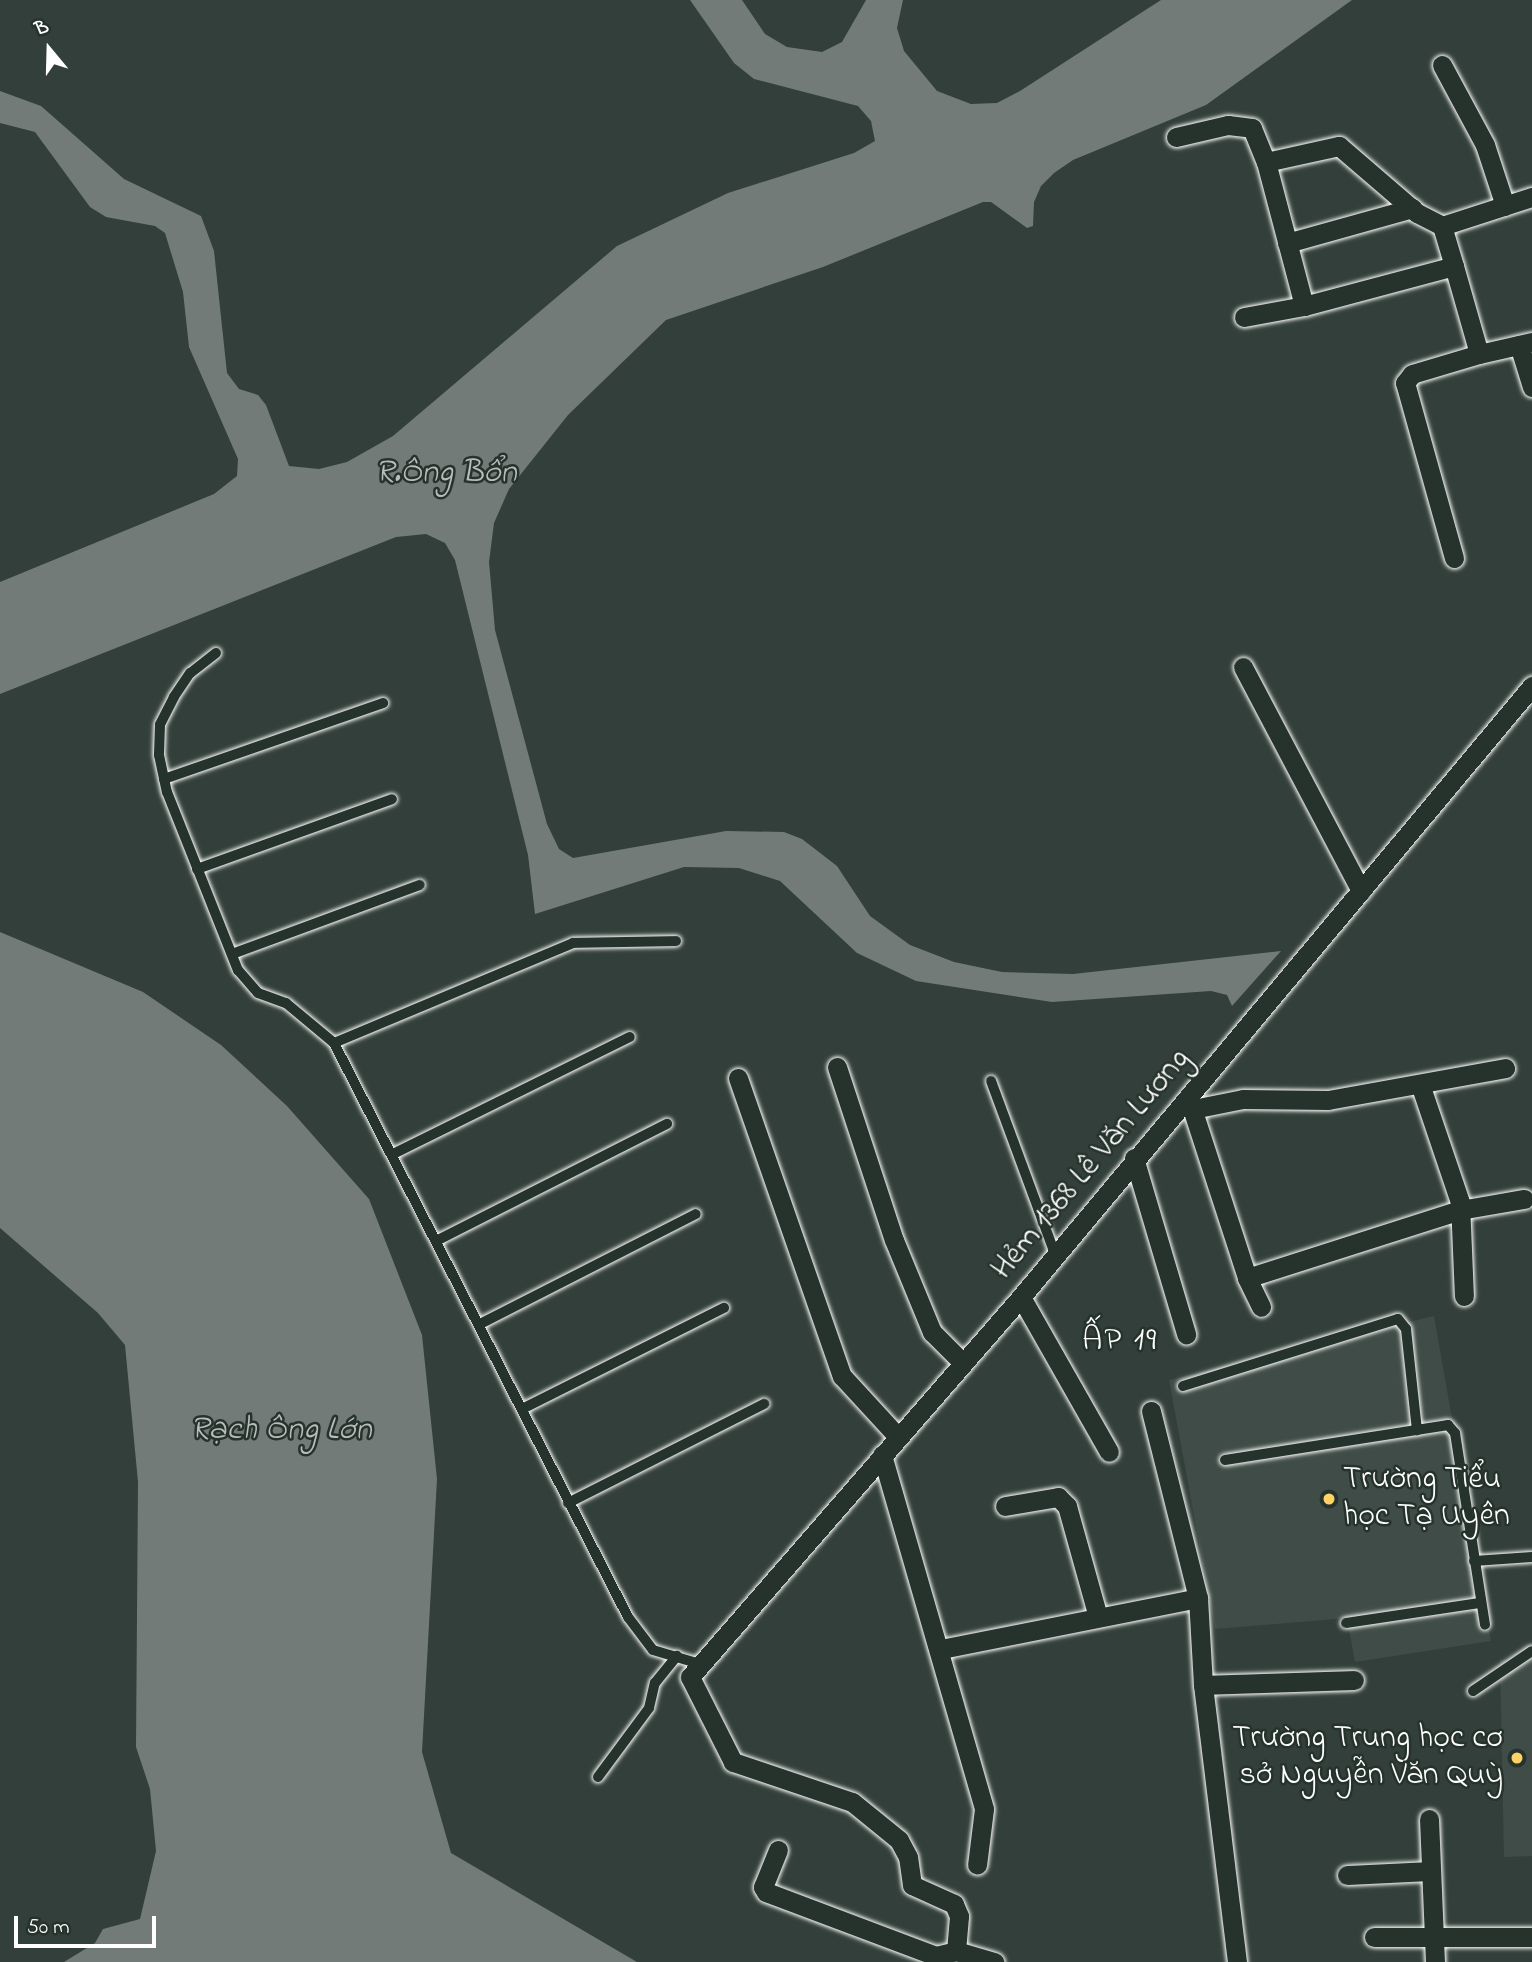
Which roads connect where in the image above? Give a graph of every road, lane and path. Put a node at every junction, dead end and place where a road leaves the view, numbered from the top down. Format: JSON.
{"nodes":[{"id":1,"x":1442,"y":65,"type":"dead end"},
{"id":2,"x":1177,"y":137,"type":"dead end"},
{"id":3,"x":1266,"y":162,"type":"junction"},
{"id":4,"x":1532,"y":197,"type":"edge"},
{"id":5,"x":1412,"y":208,"type":"junction"},
{"id":6,"x":1497,"y":210,"type":"junction"},
{"id":7,"x":1442,"y":226,"type":"junction"},
{"id":8,"x":1287,"y":243,"type":"junction"},
{"id":9,"x":1454,"y":267,"type":"junction"},
{"id":10,"x":1304,"y":306,"type":"junction"},
{"id":11,"x":1244,"y":317,"type":"dead end"},
{"id":12,"x":1526,"y":344,"type":"edge"},
{"id":13,"x":1479,"y":354,"type":"junction"},
{"id":14,"x":1532,"y":387,"type":"edge"},
{"id":15,"x":1454,"y":558,"type":"dead end"},
{"id":16,"x":216,"y":653,"type":"dead end"},
{"id":17,"x":1243,"y":667,"type":"dead end"},
{"id":18,"x":1532,"y":686,"type":"edge"},
{"id":19,"x":383,"y":704,"type":"dead end"},
{"id":20,"x":164,"y":779,"type":"junction"},
{"id":21,"x":392,"y":799,"type":"dead end"},
{"id":22,"x":197,"y":869,"type":"junction"},
{"id":23,"x":420,"y":885,"type":"dead end"},
{"id":24,"x":1362,"y":891,"type":"junction"},
{"id":25,"x":676,"y":941,"type":"dead end"},
{"id":26,"x":232,"y":954,"type":"junction"},
{"id":27,"x":630,"y":1037,"type":"dead end"},
{"id":28,"x":334,"y":1043,"type":"junction"},
{"id":29,"x":836,"y":1066,"type":"dead end"},
{"id":30,"x":1505,"y":1068,"type":"dead end"},
{"id":31,"x":738,"y":1078,"type":"dead end"},
{"id":32,"x":991,"y":1081,"type":"dead end"},
{"id":33,"x":1420,"y":1084,"type":"junction"},
{"id":34,"x":1190,"y":1102,"type":"junction"},
{"id":35,"x":667,"y":1124,"type":"dead end"},
{"id":36,"x":393,"y":1154,"type":"junction"},
{"id":37,"x":1134,"y":1158,"type":"junction"},
{"id":38,"x":1524,"y":1199,"type":"dead end"},
{"id":39,"x":1460,"y":1210,"type":"junction"},
{"id":40,"x":696,"y":1214,"type":"dead end"},
{"id":41,"x":438,"y":1240,"type":"junction"},
{"id":42,"x":1055,"y":1254,"type":"junction"},
{"id":43,"x":1247,"y":1278,"type":"junction"},
{"id":44,"x":1464,"y":1296,"type":"dead end"},
{"id":45,"x":1021,"y":1297,"type":"junction"},
{"id":46,"x":1261,"y":1307,"type":"dead end"},
{"id":47,"x":724,"y":1308,"type":"dead end"},
{"id":48,"x":480,"y":1324,"type":"junction"},
{"id":49,"x":1186,"y":1334,"type":"dead end"},
{"id":50,"x":963,"y":1363,"type":"junction"},
{"id":51,"x":1183,"y":1386,"type":"dead end"},
{"id":52,"x":764,"y":1404,"type":"dead end"},
{"id":53,"x":522,"y":1409,"type":"junction"},
{"id":54,"x":1151,"y":1411,"type":"dead end"},
{"id":55,"x":1418,"y":1430,"type":"junction"},
{"id":56,"x":898,"y":1437,"type":"junction"},
{"id":57,"x":1109,"y":1452,"type":"dead end"},
{"id":58,"x":882,"y":1455,"type":"junction"},
{"id":59,"x":1225,"y":1460,"type":"dead end"},
{"id":60,"x":568,"y":1503,"type":"junction"},
{"id":61,"x":1005,"y":1506,"type":"dead end"},
{"id":62,"x":1532,"y":1557,"type":"edge"},
{"id":63,"x":1474,"y":1560,"type":"junction"},
{"id":64,"x":1198,"y":1598,"type":"junction"},
{"id":65,"x":1480,"y":1602,"type":"junction"},
{"id":66,"x":1098,"y":1617,"type":"junction"},
{"id":67,"x":1346,"y":1623,"type":"dead end"},
{"id":68,"x":1485,"y":1625,"type":"dead end"},
{"id":69,"x":941,"y":1649,"type":"junction"},
{"id":70,"x":1532,"y":1651,"type":"edge"},
{"id":71,"x":677,"y":1656,"type":"junction"},
{"id":72,"x":695,"y":1671,"type":"junction"},
{"id":73,"x":1354,"y":1680,"type":"dead end"},
{"id":74,"x":1203,"y":1685,"type":"junction"},
{"id":75,"x":1473,"y":1691,"type":"dead end"},
{"id":76,"x":598,"y":1777,"type":"dead end"},
{"id":77,"x":1429,"y":1819,"type":"dead end"},
{"id":78,"x":778,"y":1850,"type":"dead end"},
{"id":79,"x":977,"y":1865,"type":"dead end"},
{"id":80,"x":1431,"y":1871,"type":"junction"},
{"id":81,"x":1347,"y":1875,"type":"dead end"},
{"id":82,"x":1374,"y":1937,"type":"dead end"},
{"id":83,"x":1532,"y":1937,"type":"edge"},
{"id":84,"x":1434,"y":1938,"type":"junction"},
{"id":85,"x":956,"y":1951,"type":"junction"},
{"id":86,"x":921,"y":1956,"type":"edge"},
{"id":87,"x":994,"y":1962,"type":"edge"},
{"id":88,"x":1237,"y":1962,"type":"edge"},
{"id":89,"x":1435,"y":1962,"type":"edge"}],
"edges":[{"from":1,"to":6,"type":"street"},
{"from":2,"to":3,"type":"street"},
{"from":3,"to":5,"type":"street"},
{"from":3,"to":8,"type":"street"},
{"from":4,"to":6,"type":"street"},
{"from":5,"to":7,"type":"street"},
{"from":5,"to":8,"type":"street"},
{"from":6,"to":7,"type":"street"},
{"from":7,"to":9,"type":"street"},
{"from":8,"to":10,"type":"street"},
{"from":9,"to":10,"type":"street"},
{"from":9,"to":13,"type":"street"},
{"from":10,"to":11,"type":"street"},
{"from":12,"to":13,"type":"street"},
{"from":12,"to":14,"type":"street"},
{"from":13,"to":15,"type":"street"},
{"from":16,"to":20,"type":"lane"},
{"from":17,"to":24,"type":"street"},
{"from":18,"to":24,"type":"street","name":"Hẻm 1368 Lê Văn Lương"},
{"from":19,"to":20,"type":"lane"},
{"from":20,"to":22,"type":"lane"},
{"from":21,"to":22,"type":"lane"},
{"from":22,"to":26,"type":"lane"},
{"from":23,"to":26,"type":"lane"},
{"from":24,"to":34,"type":"street","name":"Hẻm 1368 Lê Văn Lương"},
{"from":25,"to":28,"type":"lane"},
{"from":26,"to":28,"type":"lane"},
{"from":27,"to":36,"type":"lane"},
{"from":28,"to":36,"type":"lane"},
{"from":29,"to":50,"type":"street"},
{"from":30,"to":33,"type":"street"},
{"from":31,"to":56,"type":"street"},
{"from":32,"to":42,"type":"lane"},
{"from":33,"to":34,"type":"street"},
{"from":33,"to":39,"type":"street"},
{"from":34,"to":37,"type":"street","name":"Hẻm 1368 Lê Văn Lương"},
{"from":34,"to":43,"type":"street"},
{"from":35,"to":41,"type":"lane"},
{"from":36,"to":41,"type":"lane"},
{"from":37,"to":42,"type":"street","name":"Hẻm 1368 Lê Văn Lương"},
{"from":37,"to":49,"type":"street"},
{"from":38,"to":39,"type":"street"},
{"from":39,"to":43,"type":"street"},
{"from":39,"to":44,"type":"street"},
{"from":40,"to":48,"type":"lane"},
{"from":41,"to":48,"type":"lane"},
{"from":42,"to":45,"type":"street","name":"Hẻm 1368 Lê Văn Lương"},
{"from":43,"to":46,"type":"street"},
{"from":45,"to":50,"type":"street","name":"Hẻm 1368 Lê Văn Lương"},
{"from":45,"to":57,"type":"street"},
{"from":47,"to":53,"type":"lane"},
{"from":48,"to":53,"type":"lane"},
{"from":50,"to":56,"type":"street","name":"Hẻm 1368 Lê Văn Lương"},
{"from":51,"to":55,"type":"lane"},
{"from":52,"to":60,"type":"lane"},
{"from":53,"to":60,"type":"lane"},
{"from":54,"to":64,"type":"street"},
{"from":55,"to":59,"type":"lane"},
{"from":55,"to":63,"type":"lane"},
{"from":56,"to":58,"type":"street","name":"Hẻm 1368 Lê Văn Lương"},
{"from":58,"to":69,"type":"street"},
{"from":58,"to":72,"type":"street","name":"Hẻm 1368 Lê Văn Lương"},
{"from":60,"to":71,"type":"lane"},
{"from":61,"to":66,"type":"street"},
{"from":62,"to":63,"type":"lane"},
{"from":63,"to":65,"type":"lane"},
{"from":64,"to":66,"type":"street"},
{"from":64,"to":74,"type":"street"},
{"from":65,"to":67,"type":"lane"},
{"from":65,"to":68,"type":"lane"},
{"from":66,"to":69,"type":"street"},
{"from":69,"to":79,"type":"street"},
{"from":70,"to":75,"type":"lane"},
{"from":71,"to":72,"type":"lane"},
{"from":71,"to":76,"type":"lane"},
{"from":72,"to":85,"type":"street"},
{"from":73,"to":74,"type":"street"},
{"from":74,"to":88,"type":"street"},
{"from":77,"to":80,"type":"street"},
{"from":78,"to":86,"type":"street"},
{"from":80,"to":81,"type":"street"},
{"from":80,"to":84,"type":"street"},
{"from":82,"to":84,"type":"street"},
{"from":83,"to":84,"type":"street"},
{"from":84,"to":89,"type":"street"},
{"from":85,"to":86,"type":"street"},
{"from":85,"to":87,"type":"street"}]}
